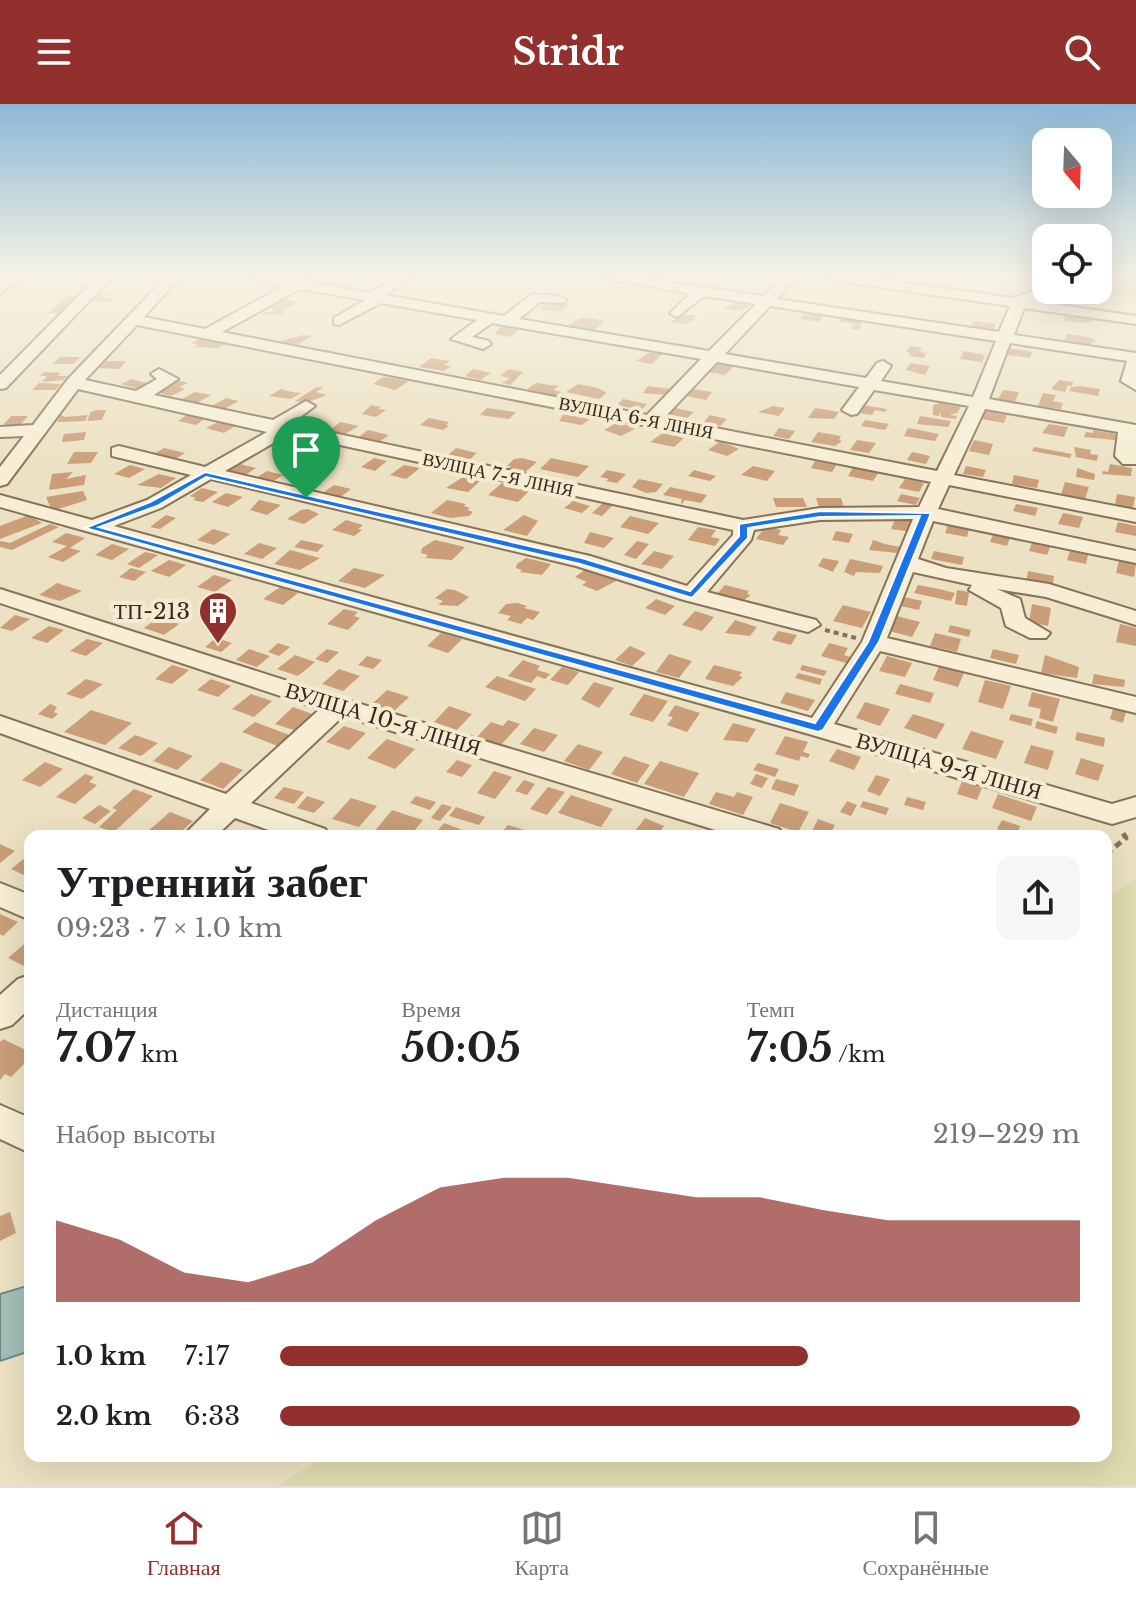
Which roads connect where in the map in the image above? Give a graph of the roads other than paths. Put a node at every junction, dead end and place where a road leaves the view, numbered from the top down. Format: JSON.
{"nodes":[{"id":1,"x":42,"y":341,"type":"edge"},
{"id":2,"x":115,"y":341,"type":"edge"},
{"id":3,"x":252,"y":341,"type":"edge"},
{"id":4,"x":471,"y":341,"type":"edge"},
{"id":5,"x":624,"y":341,"type":"edge"},
{"id":6,"x":727,"y":341,"type":"edge"},
{"id":7,"x":931,"y":341,"type":"edge"},
{"id":8,"x":1003,"y":341,"type":"edge"},
{"id":9,"x":1033,"y":341,"type":"edge"},
{"id":10,"x":483,"y":344,"type":"dead end"},
{"id":11,"x":929,"y":345,"type":"dead end"},
{"id":12,"x":713,"y":357,"type":"junction"},
{"id":13,"x":1136,"y":358,"type":"edge"},
{"id":14,"x":883,"y":366,"type":"dead end"},
{"id":15,"x":159,"y":374,"type":"dead end"},
{"id":16,"x":74,"y":383,"type":"junction"},
{"id":17,"x":0,"y":384,"type":"edge"},
{"id":18,"x":869,"y":384,"type":"junction"},
{"id":19,"x":1136,"y":385,"type":"edge"},
{"id":20,"x":138,"y":397,"type":"junction"},
{"id":21,"x":979,"y":403,"type":"junction"},
{"id":22,"x":306,"y":406,"type":"dead end"},
{"id":23,"x":851,"y":410,"type":"dead end"},
{"id":24,"x":651,"y":421,"type":"junction"},
{"id":25,"x":367,"y":424,"type":"dead end"},
{"id":26,"x":278,"y":429,"type":"junction"},
{"id":27,"x":1132,"y":429,"type":"edge"},
{"id":28,"x":37,"y":430,"type":"junction"},
{"id":29,"x":0,"y":432,"type":"edge"},
{"id":30,"x":341,"y":442,"type":"junction"},
{"id":31,"x":119,"y":452,"type":"dead end"},
{"id":32,"x":1130,"y":460,"type":"dead end"},
{"id":33,"x":205,"y":474,"type":"junction"},
{"id":34,"x":944,"y":479,"type":"junction"},
{"id":35,"x":0,"y":480,"type":"edge"},
{"id":36,"x":3,"y":506,"type":"edge"},
{"id":37,"x":926,"y":513,"type":"junction"},
{"id":38,"x":1136,"y":516,"type":"edge"},
{"id":39,"x":743,"y":526,"type":"junction"},
{"id":40,"x":90,"y":528,"type":"junction"},
{"id":41,"x":1136,"y":557,"type":"edge"},
{"id":42,"x":908,"y":563,"type":"junction"},
{"id":43,"x":943,"y":574,"type":"junction"},
{"id":44,"x":692,"y":595,"type":"junction"},
{"id":45,"x":0,"y":596,"type":"edge"},
{"id":46,"x":1136,"y":618,"type":"edge"},
{"id":47,"x":808,"y":625,"type":"road end"},
{"id":48,"x":1038,"y":633,"type":"dead end"},
{"id":49,"x":874,"y":642,"type":"junction"},
{"id":50,"x":1136,"y":705,"type":"edge"},
{"id":51,"x":338,"y":706,"type":"junction"},
{"id":52,"x":0,"y":724,"type":"edge"},
{"id":53,"x":818,"y":728,"type":"junction"},
{"id":54,"x":229,"y":807,"type":"junction"},
{"id":55,"x":1124,"y":810,"type":"edge"},
{"id":56,"x":204,"y":830,"type":"edge"},
{"id":57,"x":297,"y":830,"type":"edge"},
{"id":58,"x":749,"y":830,"type":"edge"},
{"id":59,"x":0,"y":894,"type":"edge"},
{"id":60,"x":24,"y":905,"type":"edge"},
{"id":61,"x":24,"y":993,"type":"edge"},
{"id":62,"x":0,"y":1015,"type":"edge"},
{"id":63,"x":0,"y":1121,"type":"edge"},
{"id":64,"x":24,"y":1133,"type":"edge"}],
"edges":[{"from":1,"to":17,"type":"street"},
{"from":2,"to":16,"type":"street"},
{"from":3,"to":24,"type":"street","name":"ВУЛІЦА 6-Я ЛІНІЯ"},
{"from":4,"to":10,"type":"street"},
{"from":5,"to":12,"type":"street"},
{"from":6,"to":12,"type":"street"},
{"from":7,"to":11,"type":"street"},
{"from":8,"to":21,"type":"street"},
{"from":9,"to":13,"type":"street"},
{"from":12,"to":18,"type":"street"},
{"from":12,"to":24,"type":"street"},
{"from":13,"to":19,"type":"street"},
{"from":14,"to":18,"type":"street"},
{"from":15,"to":20,"type":"street"},
{"from":16,"to":20,"type":"street","name":"ВУЛІЦА 7-Я ЛІНІЯ"},
{"from":16,"to":28,"type":"street"},
{"from":18,"to":21,"type":"street"},
{"from":18,"to":23,"type":"street"},
{"from":20,"to":26,"type":"street","name":"ВУЛІЦА 7-Я ЛІНІЯ"},
{"from":21,"to":27,"type":"street"},
{"from":21,"to":34,"type":"street"},
{"from":22,"to":26,"type":"street"},
{"from":24,"to":34,"type":"street","name":"ВУЛІЦА 6-Я ЛІНІЯ"},
{"from":25,"to":30,"type":"street"},
{"from":26,"to":30,"type":"street","name":"ВУЛІЦА 7-Я ЛІНІЯ"},
{"from":26,"to":33,"type":"street"},
{"from":27,"to":32,"type":"street"},
{"from":28,"to":29,"type":"street"},
{"from":28,"to":35,"type":"street"},
{"from":30,"to":39,"type":"street","name":"ВУЛІЦА 7-Я ЛІНІЯ"},
{"from":31,"to":33,"type":"street"},
{"from":33,"to":40,"type":"street"},
{"from":33,"to":44,"type":"street"},
{"from":34,"to":37,"type":"street"},
{"from":34,"to":38,"type":"street","name":"ВУЛІЦА 6-Я ЛІНІЯ"},
{"from":36,"to":40,"type":"street","name":"ВУЛІЦА 9-Я ЛІНІЯ"},
{"from":37,"to":39,"type":"street","name":"ВУЛІЦА 7-Я ЛІНІЯ"},
{"from":37,"to":41,"type":"street","name":"ВУЛІЦА 7-Я ЛІНІЯ"},
{"from":37,"to":42,"type":"street"},
{"from":39,"to":44,"type":"street"},
{"from":40,"to":53,"type":"street","name":"ВУЛІЦА 9-Я ЛІНІЯ"},
{"from":42,"to":43,"type":"street"},
{"from":42,"to":49,"type":"street"},
{"from":43,"to":46,"type":"street"},
{"from":43,"to":48,"type":"street"},
{"from":44,"to":47,"type":"street"},
{"from":45,"to":51,"type":"street","name":"ВУЛІЦА 10-Я ЛІНІЯ"},
{"from":49,"to":50,"type":"street"},
{"from":49,"to":53,"type":"street"},
{"from":51,"to":54,"type":"street"},
{"from":51,"to":58,"type":"street","name":"ВУЛІЦА 10-Я ЛІНІЯ"},
{"from":52,"to":54,"type":"street"},
{"from":53,"to":55,"type":"street","name":"ВУЛІЦА 9-Я ЛІНІЯ"},
{"from":54,"to":56,"type":"street"},
{"from":54,"to":57,"type":"street"},
{"from":59,"to":60,"type":"street"},
{"from":61,"to":62,"type":"street"},
{"from":63,"to":64,"type":"street"}]}
